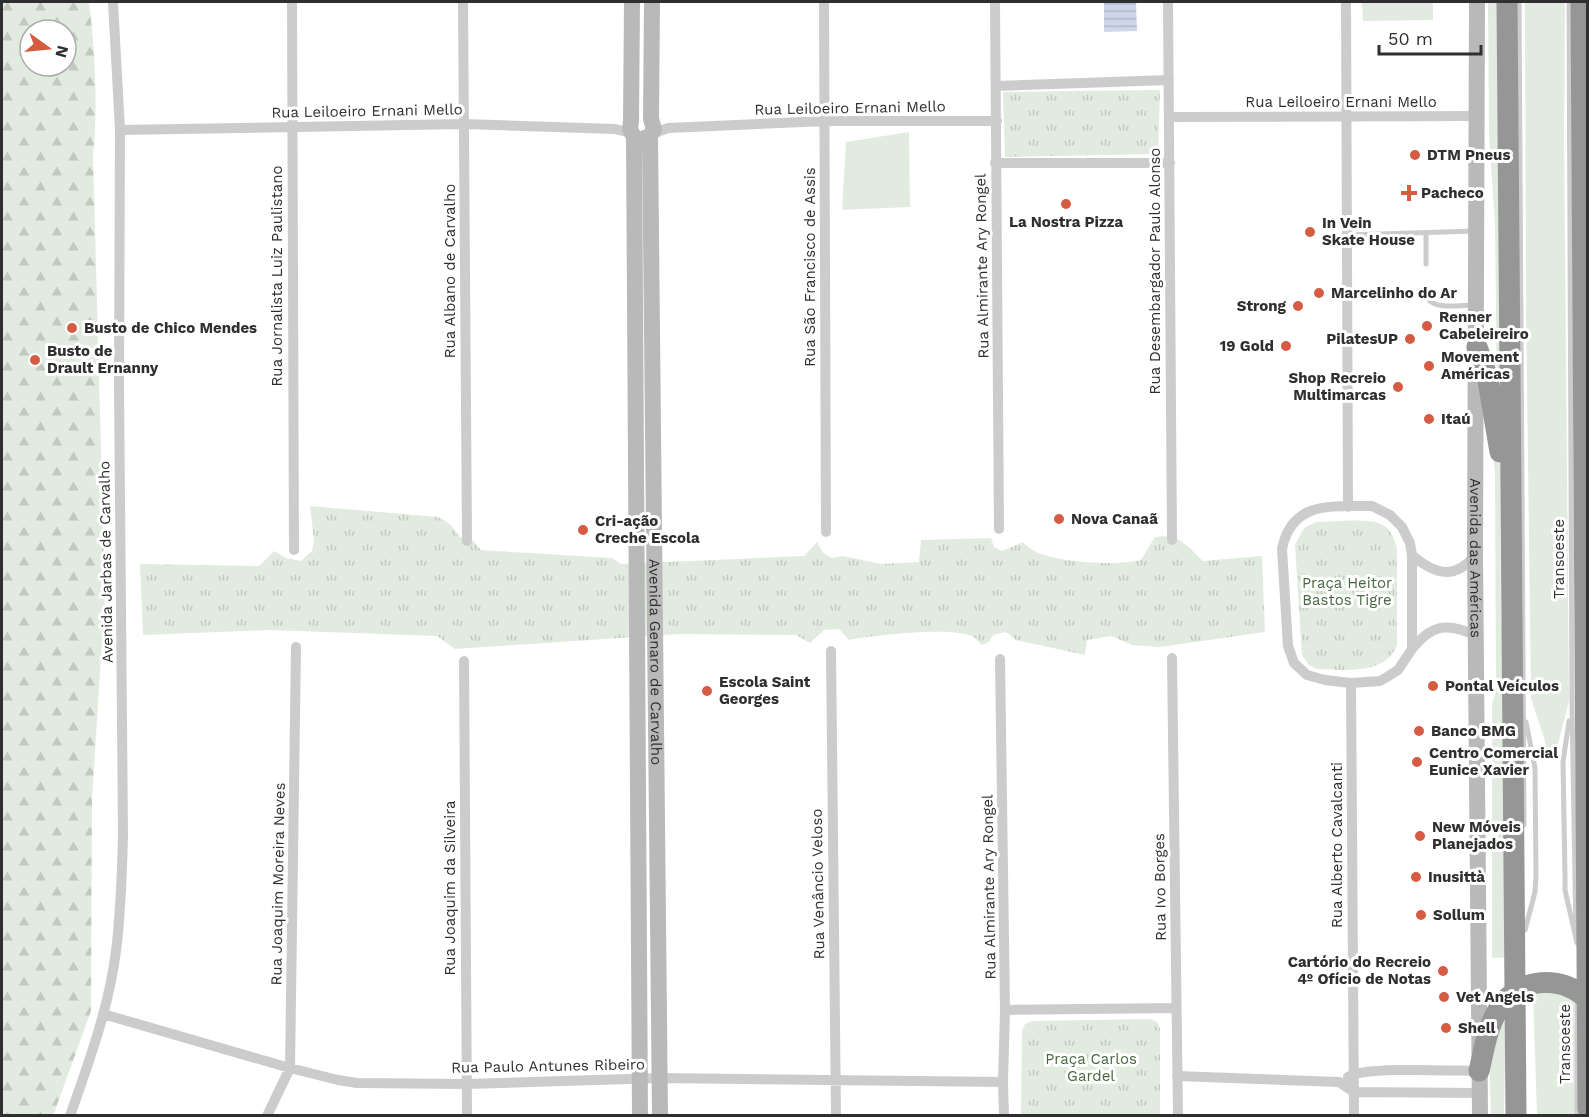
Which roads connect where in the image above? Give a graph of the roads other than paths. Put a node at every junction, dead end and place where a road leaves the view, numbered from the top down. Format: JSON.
{"nodes":[{"id":1,"x":113,"y":2,"type":"edge"},
{"id":2,"x":292,"y":2,"type":"edge"},
{"id":3,"x":463,"y":2,"type":"edge"},
{"id":4,"x":632,"y":2,"type":"edge"},
{"id":5,"x":652,"y":2,"type":"edge"},
{"id":6,"x":824,"y":2,"type":"edge"},
{"id":7,"x":995,"y":2,"type":"edge"},
{"id":8,"x":1168,"y":2,"type":"edge"},
{"id":9,"x":1346,"y":2,"type":"edge"},
{"id":10,"x":1477,"y":2,"type":"edge"},
{"id":11,"x":1507,"y":2,"type":"edge"},
{"id":12,"x":1519,"y":2,"type":"edge"},
{"id":13,"x":1569,"y":2,"type":"edge"},
{"id":14,"x":1581,"y":2,"type":"edge"},
{"id":15,"x":1169,"y":80,"type":"junction"},
{"id":16,"x":996,"y":86,"type":"junction"},
{"id":17,"x":1582,"y":103,"type":"junction"},
{"id":18,"x":1478,"y":116,"type":"junction"},
{"id":19,"x":1170,"y":117,"type":"junction"},
{"id":20,"x":1346,"y":117,"type":"junction"},
{"id":21,"x":825,"y":121,"type":"junction"},
{"id":22,"x":997,"y":122,"type":"junction"},
{"id":23,"x":464,"y":124,"type":"junction"},
{"id":24,"x":291,"y":127,"type":"junction"},
{"id":25,"x":642,"y":128,"type":"junction"},
{"id":26,"x":120,"y":130,"type":"junction"},
{"id":27,"x":1587,"y":143,"type":"edge"},
{"id":28,"x":995,"y":163,"type":"junction"},
{"id":29,"x":1170,"y":163,"type":"junction"},
{"id":30,"x":1476,"y":231,"type":"junction"},
{"id":31,"x":1426,"y":233,"type":"junction"},
{"id":32,"x":1348,"y":235,"type":"junction"},
{"id":33,"x":1426,"y":264,"type":"dead end"},
{"id":34,"x":1428,"y":299,"type":"dead end"},
{"id":35,"x":1476,"y":306,"type":"junction"},
{"id":36,"x":1477,"y":347,"type":"junction"},
{"id":37,"x":1510,"y":503,"type":"junction"},
{"id":38,"x":1348,"y":507,"type":"junction"},
{"id":39,"x":999,"y":529,"type":"dead end"},
{"id":40,"x":826,"y":532,"type":"dead end"},
{"id":41,"x":1172,"y":540,"type":"dead end"},
{"id":42,"x":467,"y":541,"type":"dead end"},
{"id":43,"x":294,"y":550,"type":"dead end"},
{"id":44,"x":1412,"y":555,"type":"junction"},
{"id":45,"x":1475,"y":555,"type":"junction"},
{"id":46,"x":655,"y":558,"type":"junction"},
{"id":47,"x":637,"y":559,"type":"junction"},
{"id":48,"x":656,"y":633,"type":"junction"},
{"id":49,"x":637,"y":635,"type":"junction"},
{"id":50,"x":1477,"y":636,"type":"junction"},
{"id":51,"x":297,"y":647,"type":"dead end"},
{"id":52,"x":1412,"y":650,"type":"junction"},
{"id":53,"x":831,"y":651,"type":"dead end"},
{"id":54,"x":1172,"y":658,"type":"dead end"},
{"id":55,"x":1000,"y":659,"type":"dead end"},
{"id":56,"x":464,"y":661,"type":"dead end"},
{"id":57,"x":1351,"y":683,"type":"junction"},
{"id":58,"x":1572,"y":707,"type":"junction"},
{"id":59,"x":1524,"y":712,"type":"junction"},
{"id":60,"x":1524,"y":827,"type":"dead end"},
{"id":61,"x":1524,"y":907,"type":"dead end"},
{"id":62,"x":1525,"y":930,"type":"junction"},
{"id":63,"x":1524,"y":939,"type":"dead end"},
{"id":64,"x":1577,"y":943,"type":"junction"},
{"id":65,"x":1577,"y":953,"type":"dead end"},
{"id":66,"x":1522,"y":988,"type":"junction"},
{"id":67,"x":1582,"y":993,"type":"edge"},
{"id":68,"x":1176,"y":1008,"type":"junction"},
{"id":69,"x":1005,"y":1010,"type":"junction"},
{"id":70,"x":103,"y":1014,"type":"junction"},
{"id":71,"x":290,"y":1068,"type":"junction"},
{"id":72,"x":1479,"y":1071,"type":"junction"},
{"id":73,"x":1354,"y":1073,"type":"junction"},
{"id":74,"x":1177,"y":1076,"type":"junction"},
{"id":75,"x":660,"y":1078,"type":"junction"},
{"id":76,"x":640,"y":1079,"type":"junction"},
{"id":77,"x":836,"y":1079,"type":"junction"},
{"id":78,"x":1003,"y":1082,"type":"junction"},
{"id":79,"x":1339,"y":1082,"type":"junction"},
{"id":80,"x":466,"y":1084,"type":"junction"},
{"id":81,"x":1354,"y":1092,"type":"junction"},
{"id":82,"x":1480,"y":1093,"type":"junction"},
{"id":83,"x":1587,"y":1109,"type":"edge"},
{"id":84,"x":70,"y":1116,"type":"edge"},
{"id":85,"x":267,"y":1116,"type":"edge"},
{"id":86,"x":467,"y":1116,"type":"edge"},
{"id":87,"x":640,"y":1116,"type":"edge"},
{"id":88,"x":660,"y":1116,"type":"edge"},
{"id":89,"x":836,"y":1116,"type":"edge"},
{"id":90,"x":1004,"y":1116,"type":"edge"},
{"id":91,"x":1178,"y":1116,"type":"edge"},
{"id":92,"x":1354,"y":1116,"type":"edge"},
{"id":93,"x":1480,"y":1116,"type":"edge"},
{"id":94,"x":1516,"y":1116,"type":"edge"},
{"id":95,"x":1577,"y":1116,"type":"edge"}],
"edges":[{"from":1,"to":26,"type":"street","name":"Avenida Jarbas de Carvalho"},
{"from":2,"to":24,"type":"street","name":"Rua Jornalista Luiz Paulistano"},
{"from":3,"to":23,"type":"street","name":"Rua Albano de Carvalho"},
{"from":4,"to":25,"type":"street","name":"Avenida Genaro de Carvalho"},
{"from":5,"to":25,"type":"street","name":"Avenida Genaro de Carvalho"},
{"from":6,"to":21,"type":"street","name":"Rua São Francisco de Assis"},
{"from":7,"to":16,"type":"street","name":"Rua Almirante Ary Rongel"},
{"from":8,"to":15,"type":"street","name":"Rua Desembargador Paulo Alonso"},
{"from":9,"to":20,"type":"street"},
{"from":10,"to":18,"type":"street","name":"Avenida das Américas"},
{"from":11,"to":37,"type":"highway"},
{"from":12,"to":59,"type":"lane"},
{"from":13,"to":58,"type":"lane","name":"Transoeste"},
{"from":14,"to":17,"type":"highway"},
{"from":15,"to":16,"type":"street"},
{"from":15,"to":19,"type":"street","name":"Rua Desembargador Paulo Alonso"},
{"from":16,"to":22,"type":"street","name":"Rua Almirante Ary Rongel"},
{"from":17,"to":27,"type":"highway"},
{"from":17,"to":67,"type":"highway"},
{"from":18,"to":20,"type":"street","name":"Rua Leiloeiro Ernani Mello"},
{"from":18,"to":30,"type":"street","name":"Avenida das Américas"},
{"from":19,"to":20,"type":"street","name":"Rua Leiloeiro Ernani Mello"},
{"from":19,"to":29,"type":"street","name":"Rua Desembargador Paulo Alonso"},
{"from":20,"to":32,"type":"street"},
{"from":21,"to":22,"type":"street","name":"Rua Leiloeiro Ernani Mello"},
{"from":21,"to":25,"type":"street","name":"Rua Leiloeiro Ernani Mello"},
{"from":21,"to":40,"type":"street","name":"Rua São Francisco de Assis"},
{"from":22,"to":28,"type":"street","name":"Rua Almirante Ary Rongel"},
{"from":23,"to":24,"type":"street","name":"Rua Leiloeiro Ernani Mello"},
{"from":23,"to":25,"type":"street","name":"Rua Leiloeiro Ernani Mello"},
{"from":23,"to":42,"type":"street","name":"Rua Albano de Carvalho"},
{"from":24,"to":26,"type":"street","name":"Rua Leiloeiro Ernani Mello"},
{"from":24,"to":43,"type":"street","name":"Rua Jornalista Luiz Paulistano"},
{"from":25,"to":46,"type":"street","name":"Avenida Genaro de Carvalho"},
{"from":25,"to":47,"type":"street","name":"Avenida Genaro de Carvalho"},
{"from":26,"to":70,"type":"street","name":"Avenida Jarbas de Carvalho"},
{"from":28,"to":29,"type":"street"},
{"from":28,"to":39,"type":"street","name":"Rua Almirante Ary Rongel"},
{"from":29,"to":41,"type":"street","name":"Rua Desembargador Paulo Alonso"},
{"from":30,"to":31,"type":"lane"},
{"from":30,"to":35,"type":"street","name":"Avenida das Américas"},
{"from":31,"to":32,"type":"lane"},
{"from":31,"to":33,"type":"lane"},
{"from":32,"to":38,"type":"street"},
{"from":34,"to":35,"type":"lane"},
{"from":35,"to":36,"type":"street","name":"Avenida das Américas"},
{"from":36,"to":37,"type":"highway"},
{"from":36,"to":45,"type":"street","name":"Avenida das Américas"},
{"from":37,"to":66,"type":"highway"},
{"from":38,"to":44,"type":"street"},
{"from":38,"to":57,"type":"street"},
{"from":44,"to":45,"type":"street"},
{"from":44,"to":52,"type":"street"},
{"from":45,"to":50,"type":"street","name":"Avenida das Américas"},
{"from":46,"to":47,"type":"street"},
{"from":46,"to":48,"type":"street","name":"Avenida Genaro de Carvalho"},
{"from":47,"to":49,"type":"street","name":"Avenida Genaro de Carvalho"},
{"from":48,"to":49,"type":"street"},
{"from":48,"to":75,"type":"street","name":"Avenida Genaro de Carvalho"},
{"from":49,"to":76,"type":"street","name":"Avenida Genaro de Carvalho"},
{"from":50,"to":52,"type":"street"},
{"from":50,"to":72,"type":"street","name":"Avenida das Américas"},
{"from":51,"to":71,"type":"street","name":"Rua Joaquim Moreira Neves"},
{"from":52,"to":57,"type":"street"},
{"from":53,"to":77,"type":"street","name":"Rua Venâncio Veloso"},
{"from":54,"to":68,"type":"street","name":"Rua Ivo Borges"},
{"from":55,"to":69,"type":"street","name":"Rua Almirante Ary Rongel"},
{"from":56,"to":80,"type":"street","name":"Rua Joaquim da Silveira"},
{"from":57,"to":73,"type":"street","name":"Rua Alberto Cavalcanti"},
{"from":58,"to":64,"type":"lane","name":"Transoeste"},
{"from":58,"to":64,"type":"lane"},
{"from":59,"to":60,"type":"lane"},
{"from":59,"to":62,"type":"lane"},
{"from":61,"to":62,"type":"lane"},
{"from":62,"to":63,"type":"lane"},
{"from":64,"to":65,"type":"lane","name":"Transoeste"},
{"from":66,"to":67,"type":"highway"},
{"from":66,"to":72,"type":"highway"},
{"from":66,"to":94,"type":"highway"},
{"from":67,"to":83,"type":"highway"},
{"from":67,"to":95,"type":"lane","name":"Transoeste"},
{"from":68,"to":69,"type":"street"},
{"from":68,"to":74,"type":"street","name":"Rua Ivo Borges"},
{"from":69,"to":78,"type":"street","name":"Rua Almirante Ary Rongel"},
{"from":70,"to":71,"type":"street","name":"Rua Paulo Antunes Ribeiro"},
{"from":70,"to":84,"type":"street","name":"Avenida Jarbas de Carvalho"},
{"from":71,"to":80,"type":"street","name":"Rua Paulo Antunes Ribeiro"},
{"from":71,"to":85,"type":"street","name":"Rua Joaquim Moreira Neves"},
{"from":72,"to":73,"type":"street"},
{"from":72,"to":82,"type":"street","name":"Avenida das Américas"},
{"from":73,"to":79,"type":"street"},
{"from":73,"to":81,"type":"street","name":"Rua Alberto Cavalcanti"},
{"from":74,"to":79,"type":"street"},
{"from":74,"to":91,"type":"street","name":"Rua Ivo Borges"},
{"from":75,"to":76,"type":"street","name":"Rua Paulo Antunes Ribeiro"},
{"from":75,"to":77,"type":"street","name":"Rua Paulo Antunes Ribeiro"},
{"from":75,"to":88,"type":"street","name":"Avenida Genaro de Carvalho"},
{"from":76,"to":80,"type":"street","name":"Rua Paulo Antunes Ribeiro"},
{"from":76,"to":87,"type":"street","name":"Avenida Genaro de Carvalho"},
{"from":77,"to":78,"type":"street","name":"Rua Paulo Antunes Ribeiro"},
{"from":77,"to":89,"type":"street","name":"Rua Venâncio Veloso"},
{"from":78,"to":90,"type":"street","name":"Rua Almirante Ary Rongel"},
{"from":79,"to":81,"type":"street"},
{"from":80,"to":86,"type":"street","name":"Rua Joaquim da Silveira"},
{"from":81,"to":82,"type":"street"},
{"from":81,"to":92,"type":"street","name":"Rua Alberto Cavalcanti"},
{"from":82,"to":93,"type":"street","name":"Avenida das Américas"}]}
